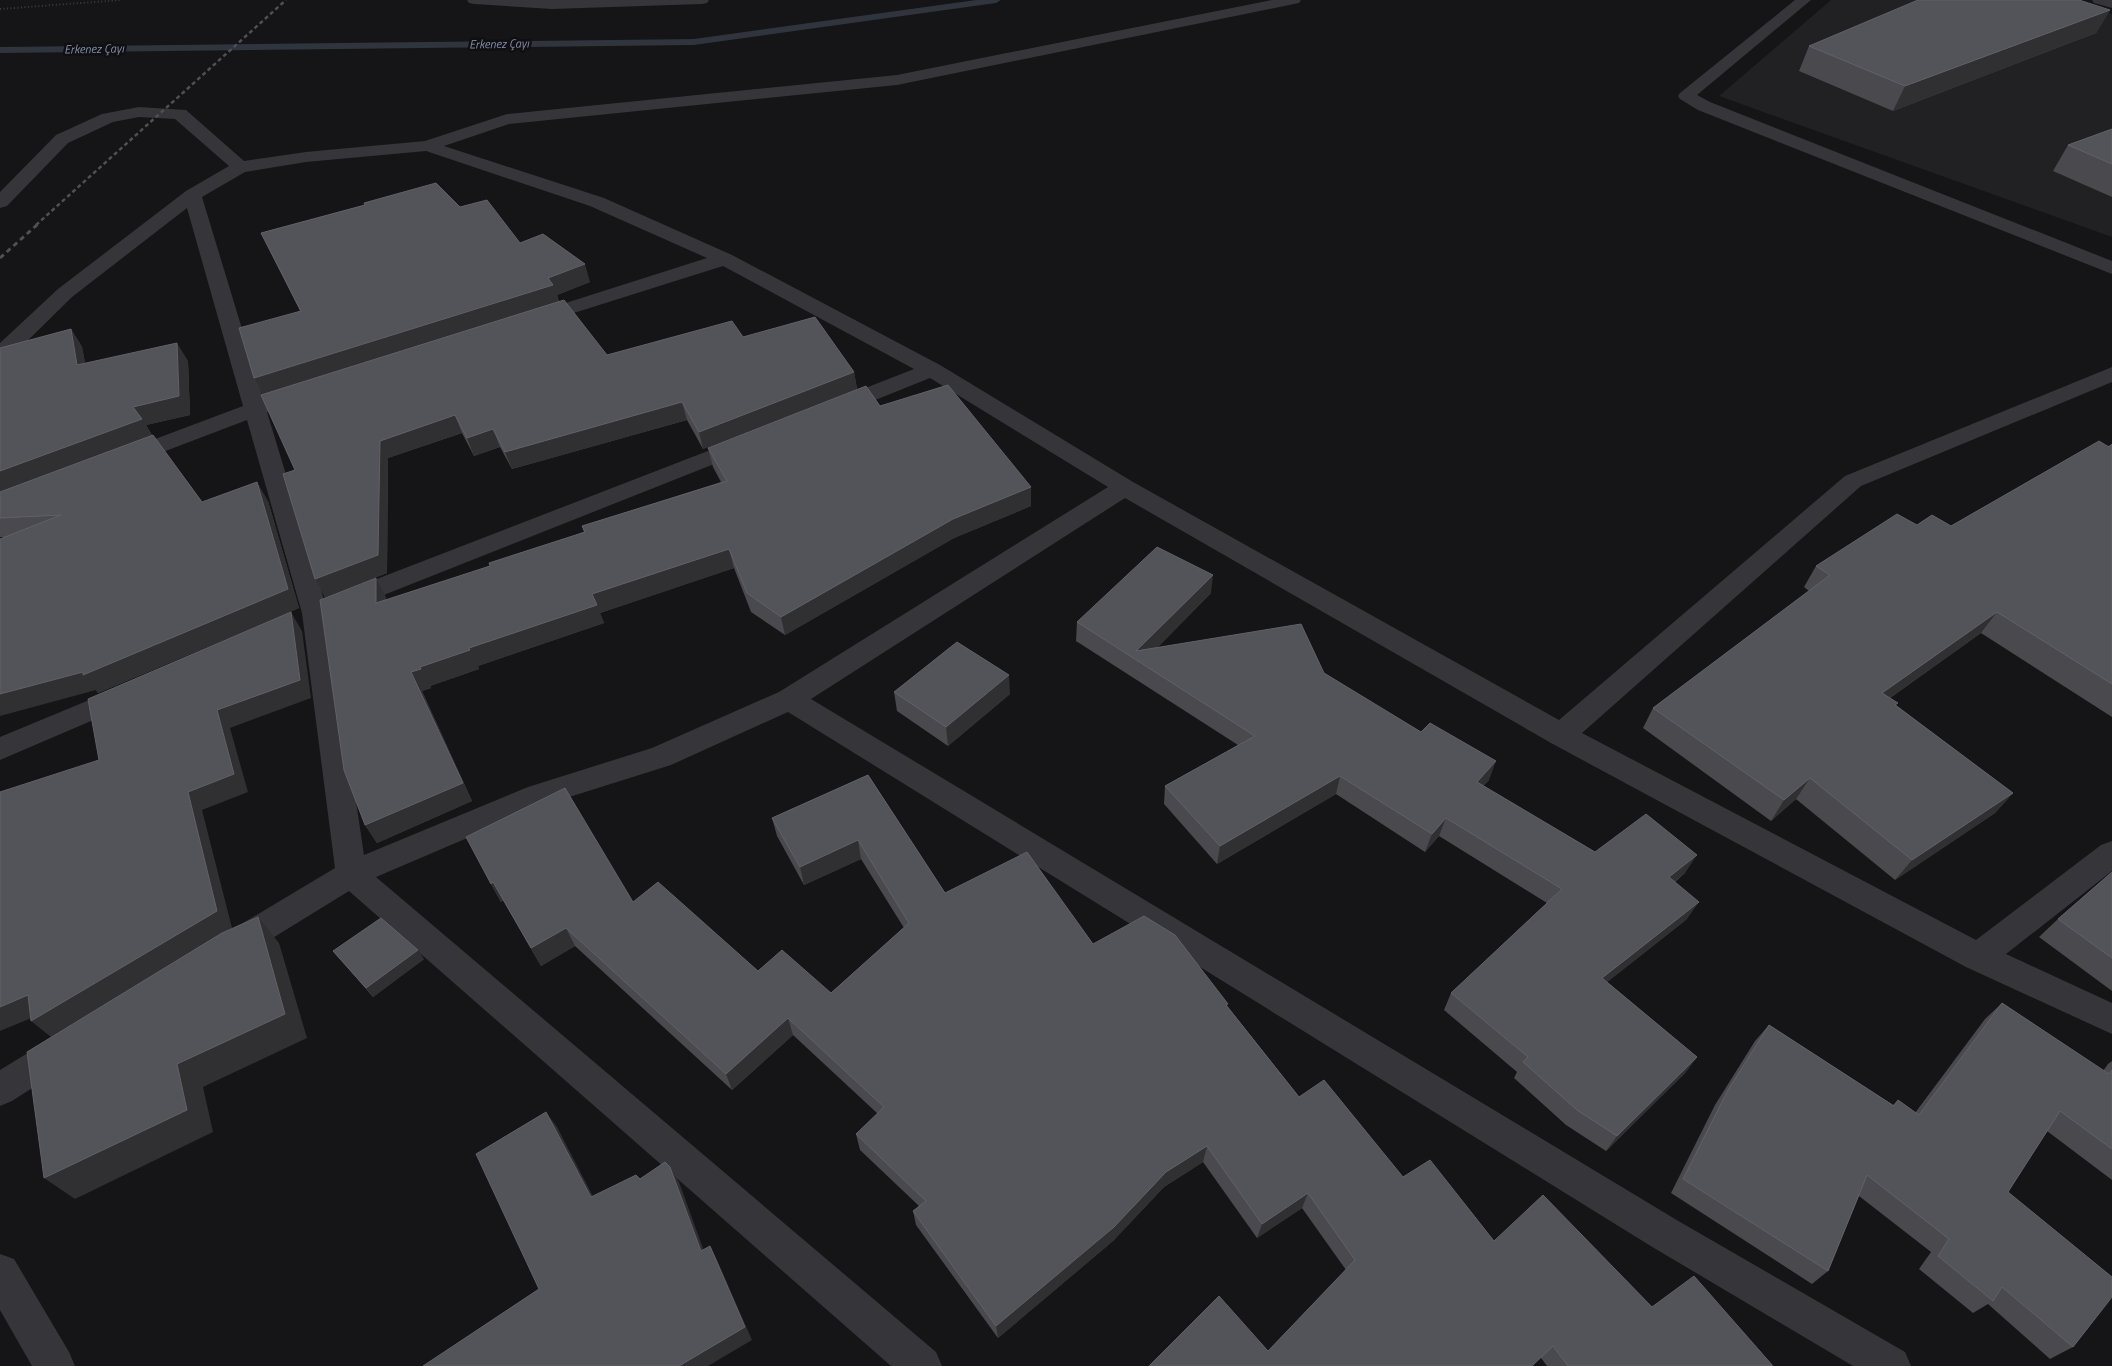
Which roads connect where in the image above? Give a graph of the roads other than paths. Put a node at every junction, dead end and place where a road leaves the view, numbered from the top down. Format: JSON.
{"nodes":[{"id":1,"x":474,"y":0,"type":"edge"},
{"id":2,"x":702,"y":0,"type":"edge"},
{"id":3,"x":1294,"y":0,"type":"edge"},
{"id":4,"x":1804,"y":0,"type":"edge"},
{"id":5,"x":2098,"y":0,"type":"edge"},
{"id":6,"x":2112,"y":4,"type":"edge"},
{"id":7,"x":427,"y":146,"type":"junction"},
{"id":8,"x":240,"y":167,"type":"junction"},
{"id":9,"x":192,"y":195,"type":"junction"},
{"id":10,"x":0,"y":202,"type":"edge"},
{"id":11,"x":725,"y":259,"type":"junction"},
{"id":12,"x":2112,"y":268,"type":"edge"},
{"id":13,"x":518,"y":325,"type":"edge"},
{"id":14,"x":0,"y":355,"type":"edge"},
{"id":15,"x":932,"y":370,"type":"junction"},
{"id":16,"x":2112,"y":374,"type":"edge"},
{"id":17,"x":292,"y":397,"type":"edge"},
{"id":18,"x":254,"y":409,"type":"junction"},
{"id":19,"x":812,"y":417,"type":"edge"},
{"id":20,"x":766,"y":435,"type":"edge"},
{"id":21,"x":109,"y":464,"type":"edge"},
{"id":22,"x":1125,"y":487,"type":"junction"},
{"id":23,"x":306,"y":617,"type":"junction"},
{"id":24,"x":144,"y":687,"type":"edge"},
{"id":25,"x":789,"y":699,"type":"junction"},
{"id":26,"x":1561,"y":736,"type":"junction"},
{"id":27,"x":0,"y":749,"type":"edge"},
{"id":28,"x":2112,"y":854,"type":"edge"},
{"id":29,"x":351,"y":874,"type":"junction"},
{"id":30,"x":1978,"y":956,"type":"junction"},
{"id":31,"x":209,"y":961,"type":"edge"},
{"id":32,"x":2112,"y":1019,"type":"edge"},
{"id":33,"x":84,"y":1038,"type":"edge"},
{"id":34,"x":0,"y":1089,"type":"edge"},
{"id":35,"x":0,"y":1273,"type":"edge"},
{"id":36,"x":55,"y":1366,"type":"edge"},
{"id":37,"x":922,"y":1366,"type":"edge"},
{"id":38,"x":1891,"y":1366,"type":"edge"}],
"edges":[{"from":1,"to":2,"type":"street"},
{"from":3,"to":7,"type":"street"},
{"from":4,"to":12,"type":"street"},
{"from":5,"to":6,"type":"street"},
{"from":7,"to":8,"type":"street"},
{"from":7,"to":11,"type":"street"},
{"from":8,"to":9,"type":"street"},
{"from":8,"to":10,"type":"street"},
{"from":9,"to":14,"type":"street"},
{"from":9,"to":18,"type":"street"},
{"from":11,"to":13,"type":"street"},
{"from":11,"to":15,"type":"street"},
{"from":15,"to":19,"type":"street"},
{"from":15,"to":22,"type":"street"},
{"from":16,"to":26,"type":"street"},
{"from":17,"to":18,"type":"street"},
{"from":18,"to":21,"type":"street"},
{"from":18,"to":23,"type":"street"},
{"from":20,"to":23,"type":"street"},
{"from":22,"to":25,"type":"street"},
{"from":22,"to":26,"type":"street"},
{"from":23,"to":29,"type":"street"},
{"from":24,"to":27,"type":"street"},
{"from":25,"to":29,"type":"street"},
{"from":25,"to":38,"type":"street"},
{"from":26,"to":30,"type":"street"},
{"from":28,"to":30,"type":"street"},
{"from":29,"to":31,"type":"street"},
{"from":29,"to":37,"type":"street"},
{"from":30,"to":32,"type":"street"},
{"from":33,"to":34,"type":"street"},
{"from":35,"to":36,"type":"street"}]}
